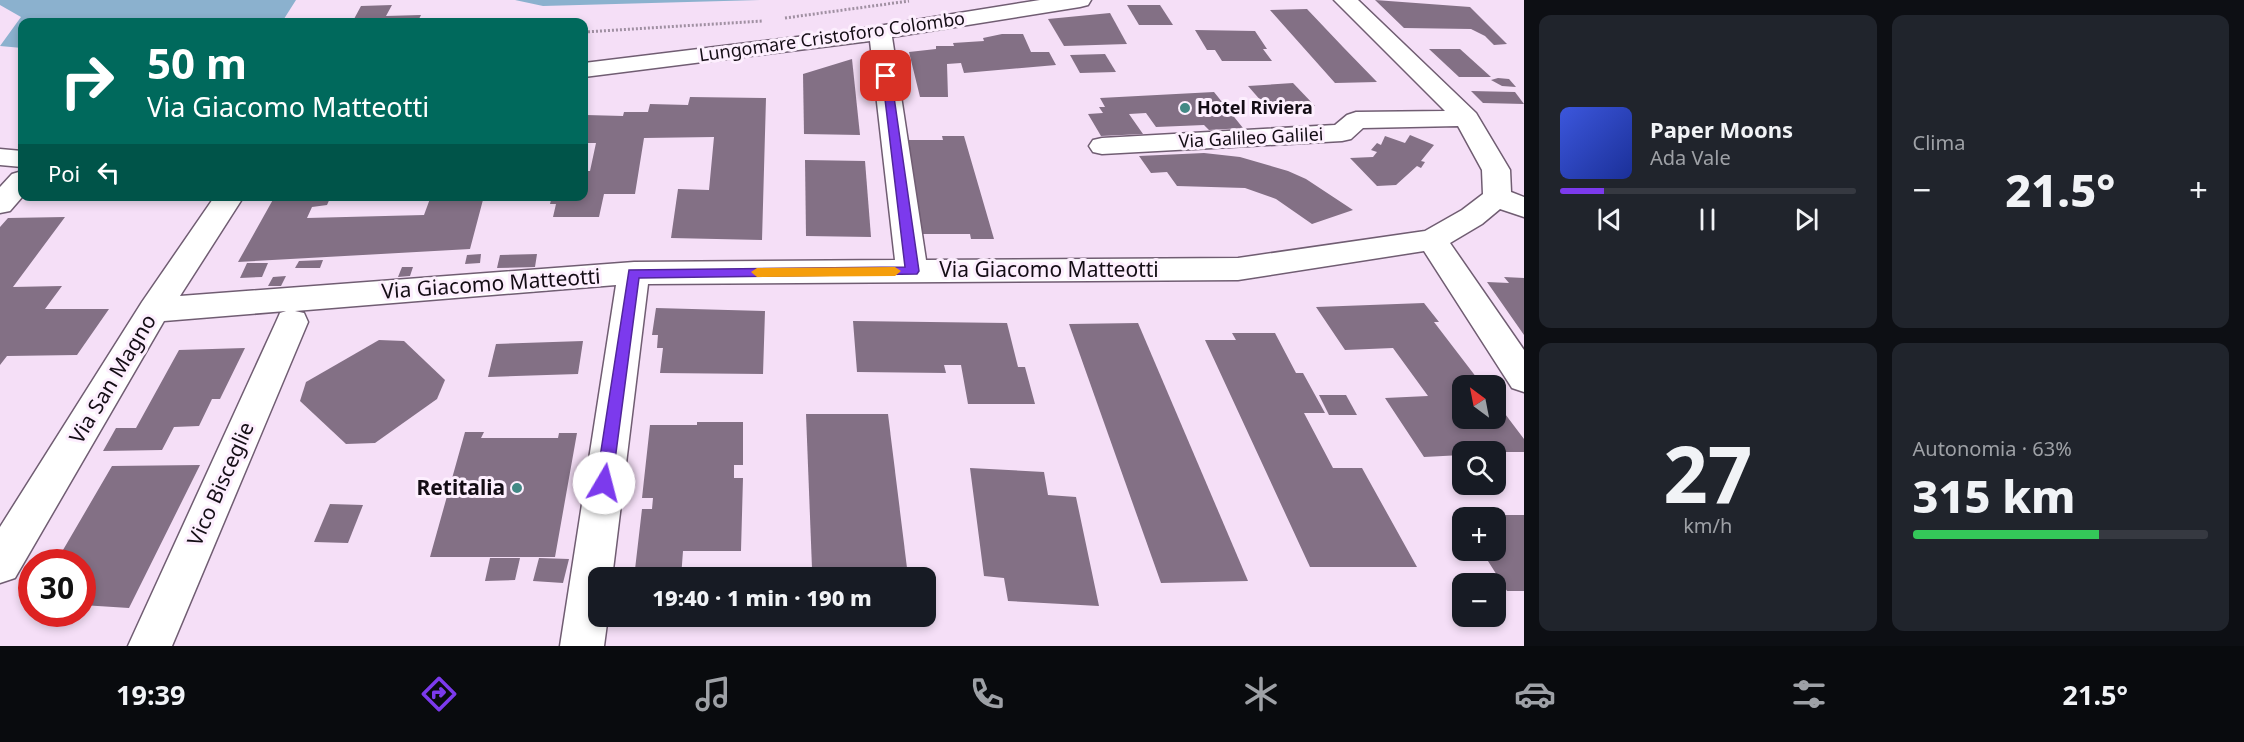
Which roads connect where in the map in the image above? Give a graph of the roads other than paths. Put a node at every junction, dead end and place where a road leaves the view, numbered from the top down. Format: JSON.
{"nodes":[{"id":1,"x":1080,"y":0,"type":"edge"},
{"id":2,"x":1345,"y":0,"type":"edge"},
{"id":3,"x":880,"y":33,"type":"junction"},
{"id":4,"x":588,"y":70,"type":"edge"},
{"id":5,"x":1467,"y":118,"type":"junction"},
{"id":6,"x":1102,"y":146,"type":"dead end"},
{"id":7,"x":0,"y":157,"type":"edge"},
{"id":8,"x":18,"y":159,"type":"edge"},
{"id":9,"x":18,"y":184,"type":"edge"},
{"id":10,"x":227,"y":201,"type":"edge"},
{"id":11,"x":1511,"y":202,"type":"edge"},
{"id":12,"x":0,"y":204,"type":"edge"},
{"id":13,"x":1432,"y":240,"type":"junction"},
{"id":14,"x":912,"y":271,"type":"junction"},
{"id":15,"x":634,"y":273,"type":"junction"},
{"id":16,"x":154,"y":310,"type":"junction"},
{"id":17,"x":292,"y":322,"type":"dead end"},
{"id":18,"x":1524,"y":378,"type":"edge"},
{"id":19,"x":0,"y":564,"type":"edge"},
{"id":20,"x":150,"y":646,"type":"edge"},
{"id":21,"x":582,"y":646,"type":"edge"}],
"edges":[{"from":1,"to":3,"type":"street","name":"Lungomare Cristoforo Colombo"},
{"from":2,"to":5,"type":"street"},
{"from":3,"to":4,"type":"street","name":"Lungomare Cristoforo Colombo"},
{"from":3,"to":14,"type":"street"},
{"from":5,"to":6,"type":"street","name":"Via Galileo Galilei"},
{"from":5,"to":11,"type":"street"},
{"from":7,"to":8,"type":"street"},
{"from":9,"to":12,"type":"street"},
{"from":10,"to":16,"type":"street","name":"Via San Magno"},
{"from":11,"to":13,"type":"street","name":"Via Giacomo Matteotti"},
{"from":13,"to":14,"type":"street","name":"Via Giacomo Matteotti"},
{"from":13,"to":18,"type":"street"},
{"from":14,"to":15,"type":"street","name":"Via Giacomo Matteotti"},
{"from":15,"to":16,"type":"street","name":"Via Giacomo Matteotti"},
{"from":15,"to":21,"type":"street"},
{"from":16,"to":19,"type":"street","name":"Via San Magno"},
{"from":17,"to":20,"type":"street","name":"Vico Bisceglie"}]}
